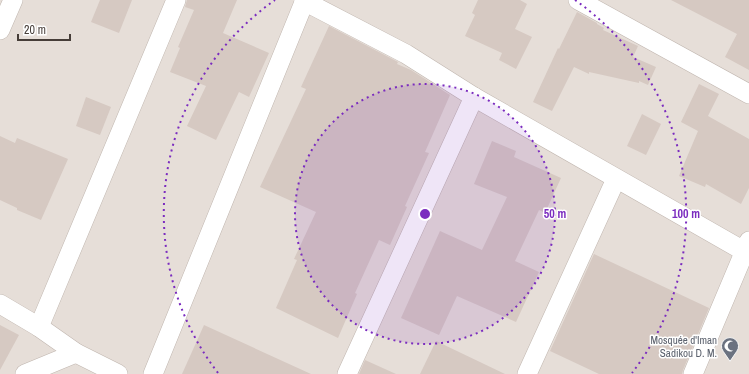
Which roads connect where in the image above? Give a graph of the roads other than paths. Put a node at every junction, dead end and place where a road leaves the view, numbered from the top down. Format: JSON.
{"nodes":[{"id":1,"x":13,"y":0,"type":"edge"},
{"id":2,"x":176,"y":0,"type":"edge"},
{"id":3,"x":578,"y":0,"type":"edge"},
{"id":4,"x":304,"y":1,"type":"edge"},
{"id":5,"x":0,"y":30,"type":"edge"},
{"id":6,"x":749,"y":94,"type":"edge"},
{"id":7,"x":474,"y":97,"type":"junction"},
{"id":8,"x":616,"y":179,"type":"junction"},
{"id":9,"x":747,"y":249,"type":"edge"},
{"id":10,"x":0,"y":304,"type":"edge"},
{"id":11,"x":39,"y":327,"type":"junction"},
{"id":12,"x":76,"y":353,"type":"junction"},
{"id":13,"x":25,"y":374,"type":"edge"},
{"id":14,"x":118,"y":374,"type":"edge"},
{"id":15,"x":153,"y":374,"type":"edge"},
{"id":16,"x":347,"y":374,"type":"edge"},
{"id":17,"x":527,"y":374,"type":"edge"},
{"id":18,"x":693,"y":374,"type":"edge"}],
"edges":[{"from":1,"to":5,"type":"street"},
{"from":2,"to":11,"type":"street"},
{"from":3,"to":6,"type":"street"},
{"from":4,"to":7,"type":"street"},
{"from":4,"to":15,"type":"street"},
{"from":7,"to":8,"type":"street"},
{"from":7,"to":16,"type":"street"},
{"from":8,"to":9,"type":"street"},
{"from":8,"to":17,"type":"street"},
{"from":9,"to":18,"type":"street"},
{"from":10,"to":11,"type":"street"},
{"from":11,"to":12,"type":"street"},
{"from":12,"to":13,"type":"street"},
{"from":12,"to":14,"type":"street"}]}
